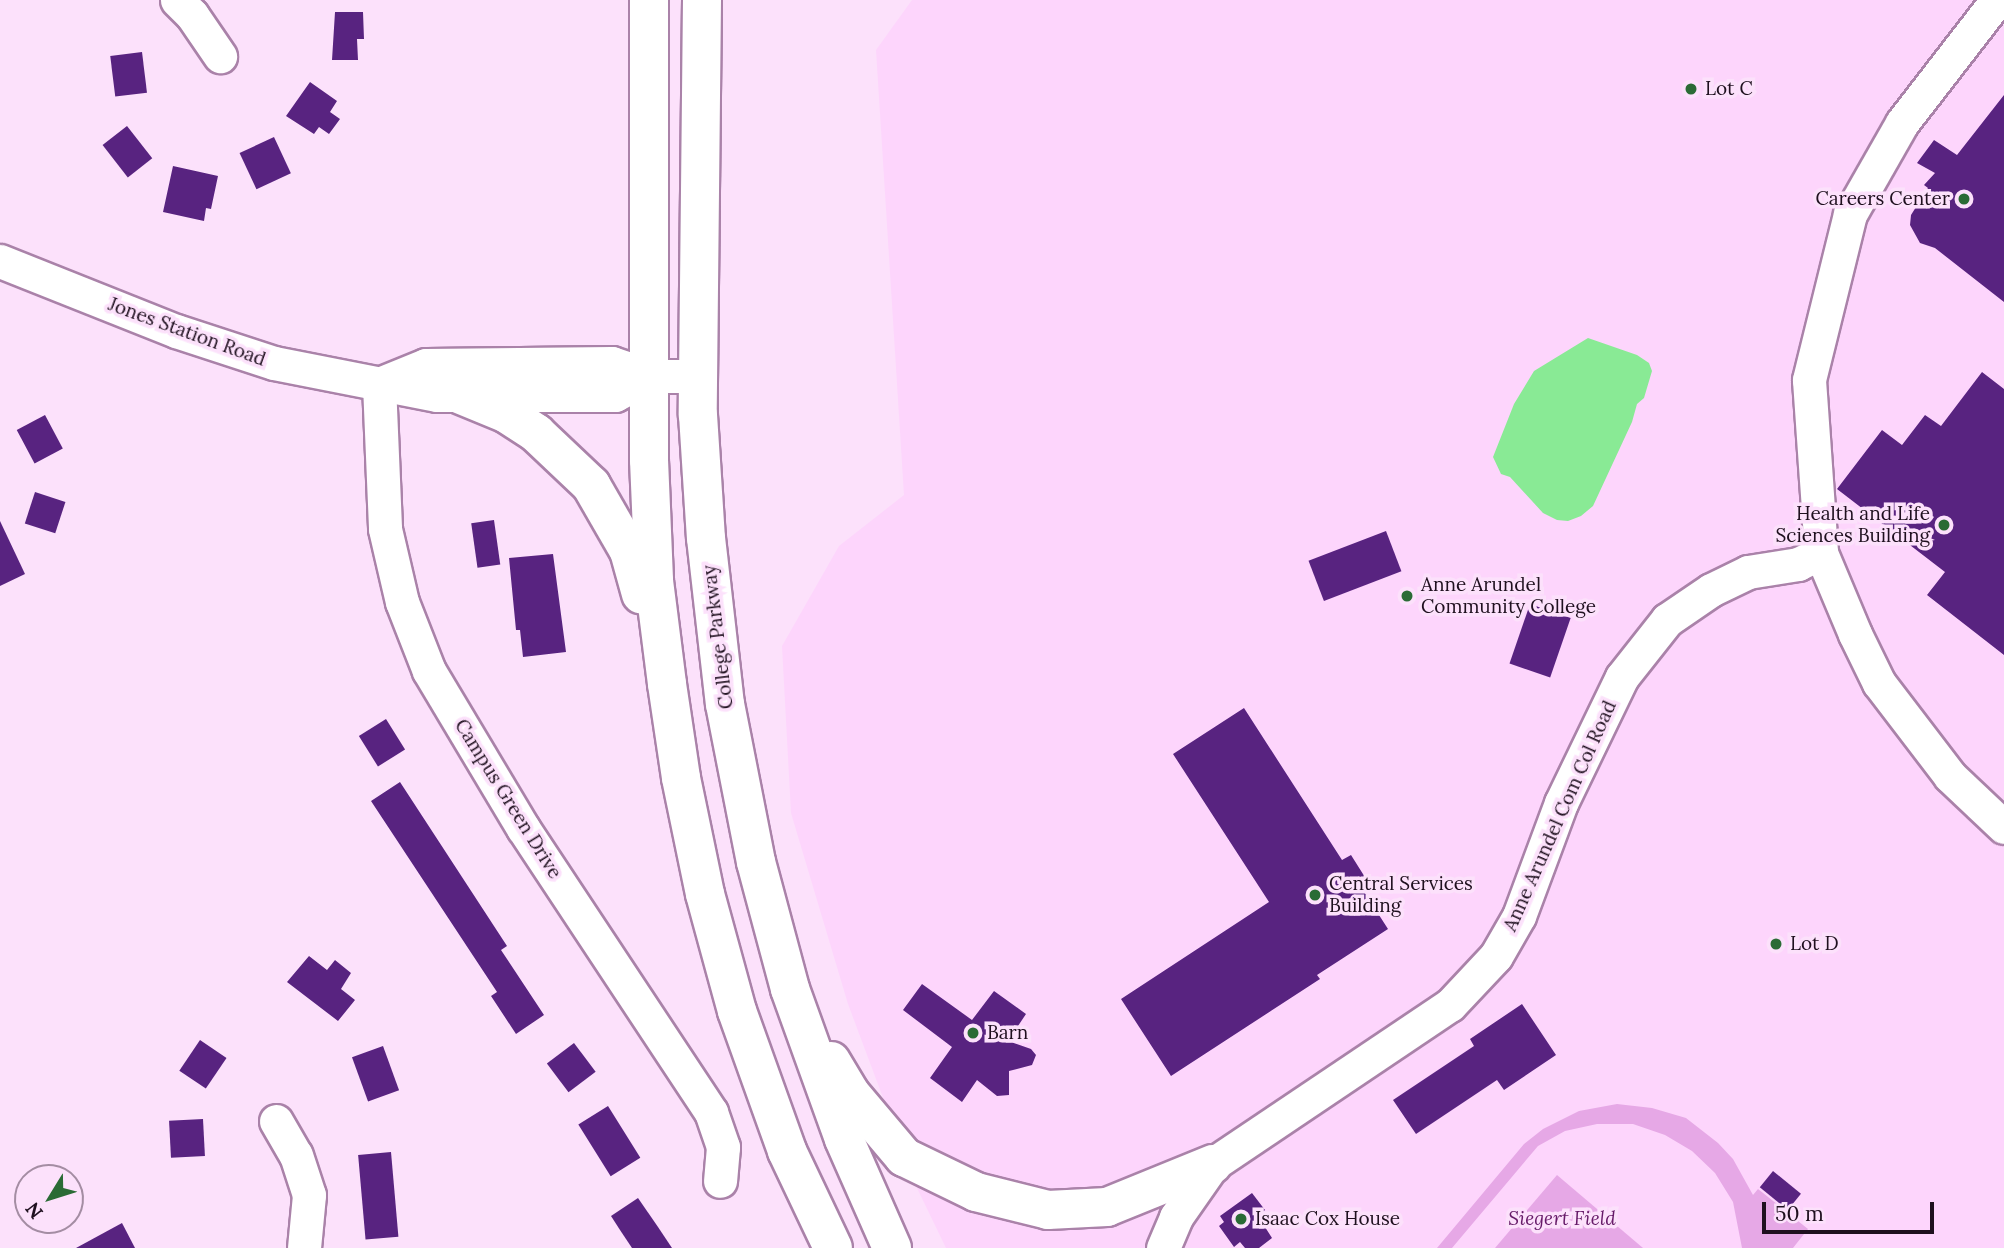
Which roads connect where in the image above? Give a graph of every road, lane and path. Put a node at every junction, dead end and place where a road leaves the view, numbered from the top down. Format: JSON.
{"nodes":[{"id":1,"x":177,"y":0,"type":"edge"},
{"id":2,"x":649,"y":0,"type":"edge"},
{"id":3,"x":702,"y":0,"type":"edge"},
{"id":4,"x":1997,"y":0,"type":"edge"},
{"id":5,"x":220,"y":56,"type":"dead end"},
{"id":6,"x":0,"y":261,"type":"edge"},
{"id":7,"x":650,"y":376,"type":"junction"},
{"id":8,"x":698,"y":376,"type":"junction"},
{"id":9,"x":379,"y":384,"type":"junction"},
{"id":10,"x":461,"y":395,"type":"junction"},
{"id":11,"x":1821,"y":554,"type":"junction"},
{"id":12,"x":667,"y":684,"type":"junction"},
{"id":13,"x":2004,"y":827,"type":"edge"},
{"id":14,"x":790,"y":989,"type":"junction"},
{"id":15,"x":276,"y":1121,"type":"dead end"},
{"id":16,"x":1213,"y":1164,"type":"junction"},
{"id":17,"x":720,"y":1181,"type":"dead end"},
{"id":18,"x":304,"y":1248,"type":"edge"},
{"id":19,"x":833,"y":1248,"type":"edge"},
{"id":20,"x":892,"y":1248,"type":"edge"},
{"id":21,"x":1163,"y":1248,"type":"edge"}],
"edges":[{"from":1,"to":5,"type":"street"},
{"from":2,"to":7,"type":"main road"},
{"from":3,"to":8,"type":"main road","name":"College Parkway"},
{"from":4,"to":11,"type":"street"},
{"from":6,"to":9,"type":"street","name":"Jones Station Road"},
{"from":7,"to":8,"type":"street","name":"Jones Station Road"},
{"from":7,"to":9,"type":"street","name":"Jones Station Road"},
{"from":7,"to":10,"type":"street","name":"Jones Station Road"},
{"from":7,"to":12,"type":"main road"},
{"from":8,"to":14,"type":"main road","name":"College Parkway"},
{"from":9,"to":10,"type":"street","name":"Jones Station Road"},
{"from":9,"to":17,"type":"street","name":"Campus Green Drive"},
{"from":10,"to":12,"type":"main road"},
{"from":11,"to":13,"type":"street"},
{"from":11,"to":16,"type":"street","name":"Anne Arundel Com Col Road"},
{"from":12,"to":19,"type":"main road"},
{"from":14,"to":16,"type":"main road"},
{"from":14,"to":20,"type":"main road","name":"College Parkway"},
{"from":15,"to":18,"type":"street"},
{"from":16,"to":21,"type":"street","name":"Anne Arundel Com Col Road"}]}
